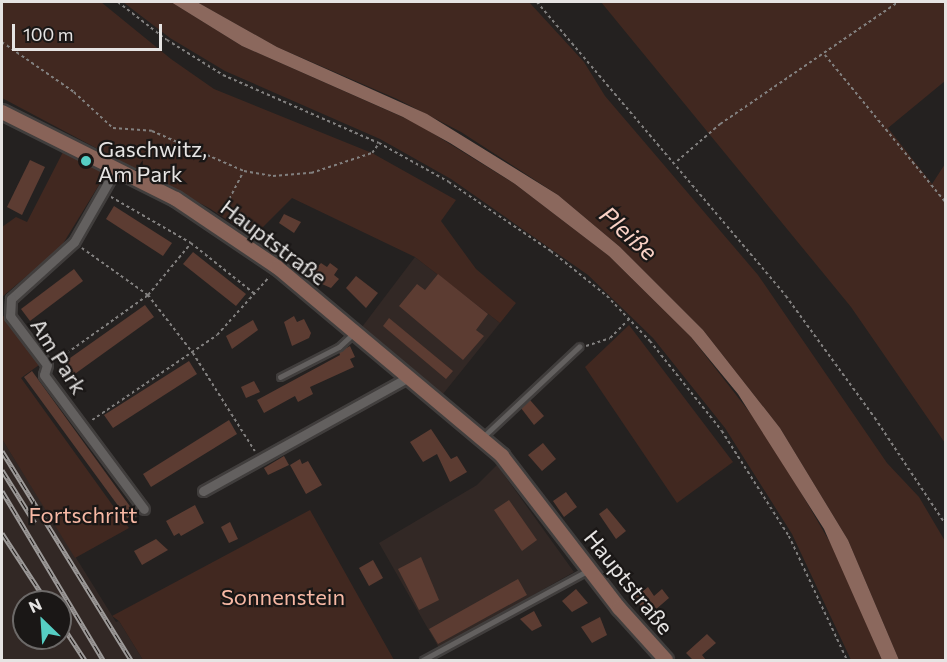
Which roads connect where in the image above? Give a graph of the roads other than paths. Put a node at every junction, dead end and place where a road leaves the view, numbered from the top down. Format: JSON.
{"nodes":[{"id":1,"x":2,"y":112,"type":"edge"},
{"id":2,"x":117,"y":167,"type":"junction"},
{"id":3,"x":356,"y":332,"type":"junction"},
{"id":4,"x":579,"y":347,"type":"road end"},
{"id":5,"x":280,"y":377,"type":"dead end"},
{"id":6,"x":410,"y":377,"type":"junction"},
{"id":7,"x":483,"y":437,"type":"junction"},
{"id":8,"x":203,"y":491,"type":"dead end"},
{"id":9,"x":144,"y":509,"type":"dead end"},
{"id":10,"x":589,"y":569,"type":"junction"},
{"id":11,"x":423,"y":660,"type":"edge"},
{"id":12,"x":666,"y":660,"type":"edge"}],
"edges":[{"from":1,"to":2,"type":"main road","name":"Hauptstraße"},
{"from":2,"to":3,"type":"main road","name":"Hauptstraße"},
{"from":2,"to":9,"type":"street","name":"Am Park"},
{"from":3,"to":5,"type":"lane"},
{"from":3,"to":6,"type":"main road","name":"Hauptstraße"},
{"from":4,"to":7,"type":"lane"},
{"from":6,"to":7,"type":"main road","name":"Hauptstraße"},
{"from":6,"to":8,"type":"street"},
{"from":7,"to":10,"type":"main road","name":"Hauptstraße"},
{"from":10,"to":11,"type":"lane"},
{"from":10,"to":12,"type":"main road","name":"Hauptstraße"}]}
